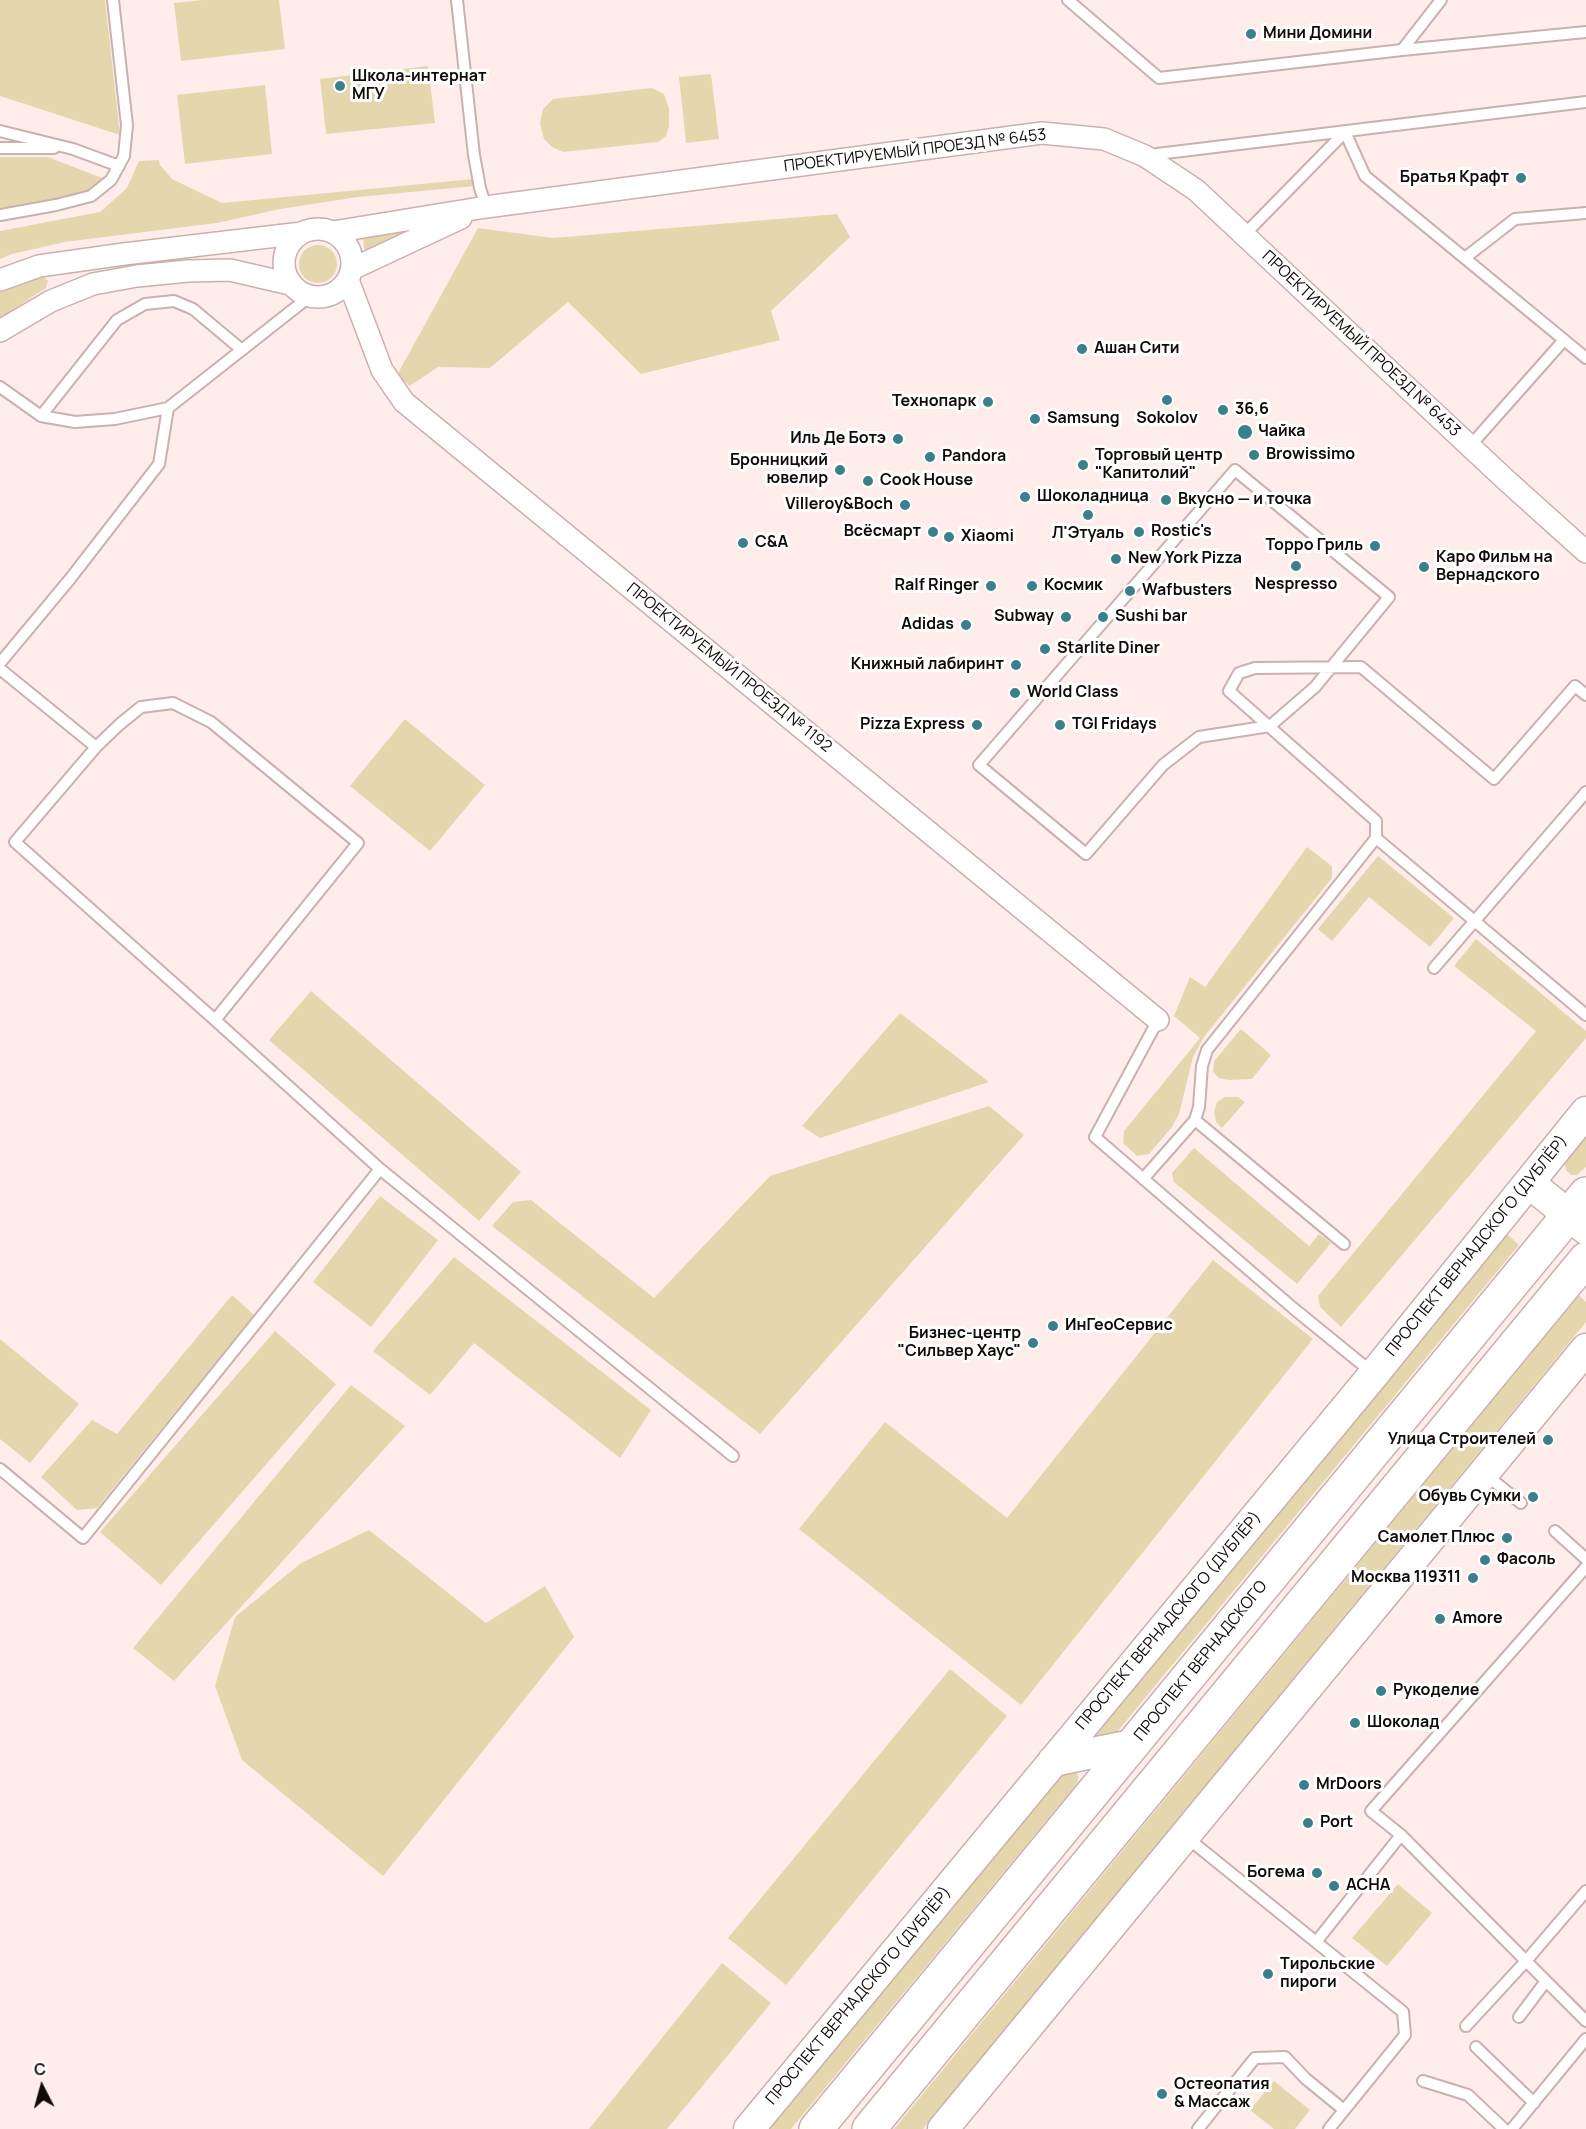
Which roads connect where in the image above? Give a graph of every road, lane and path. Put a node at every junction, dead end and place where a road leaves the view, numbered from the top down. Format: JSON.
{"nodes":[{"id":1,"x":113,"y":0,"type":"edge"},
{"id":2,"x":457,"y":0,"type":"edge"},
{"id":3,"x":1068,"y":0,"type":"edge"},
{"id":4,"x":1441,"y":0,"type":"edge"},
{"id":5,"x":1586,"y":32,"type":"edge"},
{"id":6,"x":1402,"y":50,"type":"junction"},
{"id":7,"x":1586,"y":102,"type":"edge"},
{"id":8,"x":0,"y":131,"type":"edge"},
{"id":9,"x":1345,"y":132,"type":"junction"},
{"id":10,"x":0,"y":148,"type":"edge"},
{"id":11,"x":72,"y":148,"type":"junction"},
{"id":12,"x":1145,"y":156,"type":"junction"},
{"id":13,"x":119,"y":166,"type":"junction"},
{"id":14,"x":486,"y":207,"type":"junction"},
{"id":15,"x":1586,"y":213,"type":"edge"},
{"id":16,"x":0,"y":215,"type":"edge"},
{"id":17,"x":333,"y":232,"type":"junction"},
{"id":18,"x":302,"y":233,"type":"junction"},
{"id":19,"x":1244,"y":235,"type":"junction"},
{"id":20,"x":1466,"y":257,"type":"junction"},
{"id":21,"x":350,"y":275,"type":"junction"},
{"id":22,"x":0,"y":280,"type":"edge"},
{"id":23,"x":290,"y":284,"type":"junction"},
{"id":24,"x":309,"y":297,"type":"junction"},
{"id":25,"x":0,"y":331,"type":"edge"},
{"id":26,"x":1564,"y":340,"type":"junction"},
{"id":27,"x":242,"y":350,"type":"junction"},
{"id":28,"x":1586,"y":358,"type":"edge"},
{"id":29,"x":0,"y":387,"type":"edge"},
{"id":30,"x":168,"y":408,"type":"junction"},
{"id":31,"x":41,"y":416,"type":"junction"},
{"id":32,"x":1470,"y":446,"type":"junction"},
{"id":33,"x":1586,"y":552,"type":"edge"},
{"id":34,"x":0,"y":663,"type":"edge"},
{"id":35,"x":0,"y":669,"type":"edge"},
{"id":36,"x":1586,"y":695,"type":"edge"},
{"id":37,"x":1270,"y":726,"type":"junction"},
{"id":38,"x":96,"y":747,"type":"junction"},
{"id":39,"x":1586,"y":792,"type":"edge"},
{"id":40,"x":1376,"y":838,"type":"junction"},
{"id":41,"x":1474,"y":922,"type":"junction"},
{"id":42,"x":1434,"y":968,"type":"dead end"},
{"id":43,"x":1586,"y":1015,"type":"edge"},
{"id":44,"x":215,"y":1020,"type":"junction"},
{"id":45,"x":1158,"y":1020,"type":"joint"},
{"id":46,"x":1586,"y":1112,"type":"edge"},
{"id":47,"x":1195,"y":1120,"type":"junction"},
{"id":48,"x":380,"y":1168,"type":"junction"},
{"id":49,"x":1143,"y":1179,"type":"junction"},
{"id":50,"x":1529,"y":1182,"type":"junction"},
{"id":51,"x":1580,"y":1213,"type":"edge"},
{"id":52,"x":1344,"y":1244,"type":"dead end"},
{"id":53,"x":1586,"y":1259,"type":"edge"},
{"id":54,"x":1586,"y":1349,"type":"edge"},
{"id":55,"x":1374,"y":1374,"type":"junction"},
{"id":56,"x":733,"y":1456,"type":"dead end"},
{"id":57,"x":0,"y":1469,"type":"edge"},
{"id":58,"x":1484,"y":1474,"type":"junction"},
{"id":59,"x":1521,"y":1503,"type":"dead end"},
{"id":60,"x":1555,"y":1531,"type":"dead end"},
{"id":61,"x":1586,"y":1559,"type":"edge"},
{"id":62,"x":1586,"y":1567,"type":"edge"},
{"id":63,"x":1132,"y":1745,"type":"junction"},
{"id":64,"x":1053,"y":1761,"type":"junction"},
{"id":65,"x":1185,"y":1835,"type":"junction"},
{"id":66,"x":1401,"y":1835,"type":"junction"},
{"id":67,"x":1586,"y":1891,"type":"edge"},
{"id":68,"x":1316,"y":1942,"type":"junction"},
{"id":69,"x":1526,"y":1961,"type":"junction"},
{"id":70,"x":1546,"y":1981,"type":"junction"},
{"id":71,"x":1519,"y":2017,"type":"dead end"},
{"id":72,"x":1586,"y":2021,"type":"edge"},
{"id":73,"x":1466,"y":2026,"type":"dead end"},
{"id":74,"x":1586,"y":2039,"type":"edge"},
{"id":75,"x":1476,"y":2047,"type":"dead end"},
{"id":76,"x":1424,"y":2081,"type":"dead end"},
{"id":77,"x":1534,"y":2103,"type":"junction"},
{"id":78,"x":1344,"y":2110,"type":"junction"},
{"id":79,"x":749,"y":2129,"type":"edge"},
{"id":80,"x":816,"y":2129,"type":"edge"},
{"id":81,"x":868,"y":2129,"type":"edge"},
{"id":82,"x":943,"y":2129,"type":"edge"},
{"id":83,"x":1198,"y":2129,"type":"edge"},
{"id":84,"x":1329,"y":2129,"type":"edge"},
{"id":85,"x":1504,"y":2129,"type":"edge"},
{"id":86,"x":1512,"y":2129,"type":"edge"}],
"edges":[{"from":1,"to":13,"type":"lane"},
{"from":2,"to":14,"type":"lane"},
{"from":3,"to":6,"type":"lane"},
{"from":4,"to":6,"type":"lane"},
{"from":5,"to":6,"type":"lane"},
{"from":7,"to":9,"type":"lane"},
{"from":8,"to":11,"type":"lane"},
{"from":9,"to":12,"type":"lane"},
{"from":9,"to":19,"type":"lane"},
{"from":9,"to":20,"type":"lane"},
{"from":10,"to":11,"type":"lane"},
{"from":11,"to":13,"type":"lane"},
{"from":12,"to":14,"type":"street","name":"ПРОЕКТИРУЕМЫЙ ПРОЕЗД № 6453"},
{"from":12,"to":19,"type":"street","name":"ПРОЕКТИРУЕМЫЙ ПРОЕЗД № 6453"},
{"from":13,"to":16,"type":"lane"},
{"from":14,"to":17,"type":"street","name":"ПРОЕКТИРУЕМЫЙ ПРОЕЗД № 6453"},
{"from":14,"to":21,"type":"street","name":"ПРОЕКТИРУЕМЫЙ ПРОЕЗД № 6453"},
{"from":15,"to":20,"type":"lane"},
{"from":17,"to":18,"type":"street","name":"ПРОЕКТИРУЕМЫЙ ПРОЕЗД № 6453"},
{"from":17,"to":21,"type":"street"},
{"from":18,"to":22,"type":"street","name":"ПРОЕКТИРУЕМЫЙ ПРОЕЗД № 6453"},
{"from":18,"to":23,"type":"street"},
{"from":19,"to":32,"type":"street","name":"ПРОЕКТИРУЕМЫЙ ПРОЕЗД № 6453"},
{"from":20,"to":26,"type":"lane"},
{"from":21,"to":24,"type":"street","name":"ПРОЕКТИРУЕМЫЙ ПРОЕЗД № 6453"},
{"from":21,"to":45,"type":"street","name":"ПРОЕКТИРУЕМЫЙ ПРОЕЗД № 1192"},
{"from":23,"to":24,"type":"street"},
{"from":23,"to":25,"type":"street"},
{"from":24,"to":27,"type":"lane"},
{"from":26,"to":28,"type":"lane"},
{"from":26,"to":32,"type":"lane"},
{"from":27,"to":30,"type":"lane"},
{"from":27,"to":31,"type":"lane"},
{"from":29,"to":31,"type":"lane"},
{"from":30,"to":31,"type":"lane"},
{"from":30,"to":34,"type":"lane"},
{"from":32,"to":33,"type":"street","name":"ПРОЕКТИРУЕМЫЙ ПРОЕЗД № 6453"},
{"from":35,"to":38,"type":"lane"},
{"from":36,"to":37,"type":"lane"},
{"from":37,"to":37,"type":"lane"},
{"from":37,"to":40,"type":"lane"},
{"from":38,"to":44,"type":"lane"},
{"from":38,"to":44,"type":"lane"},
{"from":39,"to":41,"type":"lane"},
{"from":40,"to":41,"type":"lane"},
{"from":40,"to":47,"type":"lane"},
{"from":41,"to":42,"type":"lane"},
{"from":41,"to":43,"type":"lane"},
{"from":44,"to":48,"type":"lane"},
{"from":45,"to":49,"type":"lane"},
{"from":46,"to":50,"type":"street","name":"ПРОСПЕКТ ВЕРНАДСКОГО (ДУБЛЁР)"},
{"from":47,"to":49,"type":"lane"},
{"from":47,"to":52,"type":"lane"},
{"from":48,"to":56,"type":"lane"},
{"from":48,"to":57,"type":"lane"},
{"from":49,"to":55,"type":"lane"},
{"from":50,"to":51,"type":"street"},
{"from":50,"to":55,"type":"street","name":"ПРОСПЕКТ ВЕРНАДСКОГО (ДУБЛЁР)"},
{"from":51,"to":63,"type":"main road","name":"ПРОСПЕКТ ВЕРНАДСКОГО"},
{"from":53,"to":81,"type":"main road"},
{"from":54,"to":58,"type":"street"},
{"from":55,"to":64,"type":"street","name":"ПРОСПЕКТ ВЕРНАДСКОГО (ДУБЛЁР)"},
{"from":58,"to":59,"type":"lane"},
{"from":58,"to":65,"type":"street"},
{"from":60,"to":61,"type":"lane"},
{"from":62,"to":66,"type":"lane"},
{"from":63,"to":64,"type":"street"},
{"from":63,"to":80,"type":"main road","name":"ПРОСПЕКТ ВЕРНАДСКОГО"},
{"from":64,"to":79,"type":"street","name":"ПРОСПЕКТ ВЕРНАДСКОГО (ДУБЛЁР)"},
{"from":65,"to":68,"type":"lane"},
{"from":65,"to":82,"type":"street"},
{"from":66,"to":68,"type":"lane"},
{"from":66,"to":69,"type":"lane"},
{"from":67,"to":69,"type":"lane"},
{"from":68,"to":78,"type":"lane"},
{"from":69,"to":70,"type":"lane"},
{"from":69,"to":73,"type":"lane"},
{"from":70,"to":71,"type":"lane"},
{"from":70,"to":72,"type":"lane"},
{"from":74,"to":77,"type":"lane"},
{"from":75,"to":77,"type":"lane"},
{"from":76,"to":85,"type":"lane"},
{"from":77,"to":86,"type":"lane"},
{"from":78,"to":83,"type":"lane"},
{"from":78,"to":84,"type":"lane"}]}
